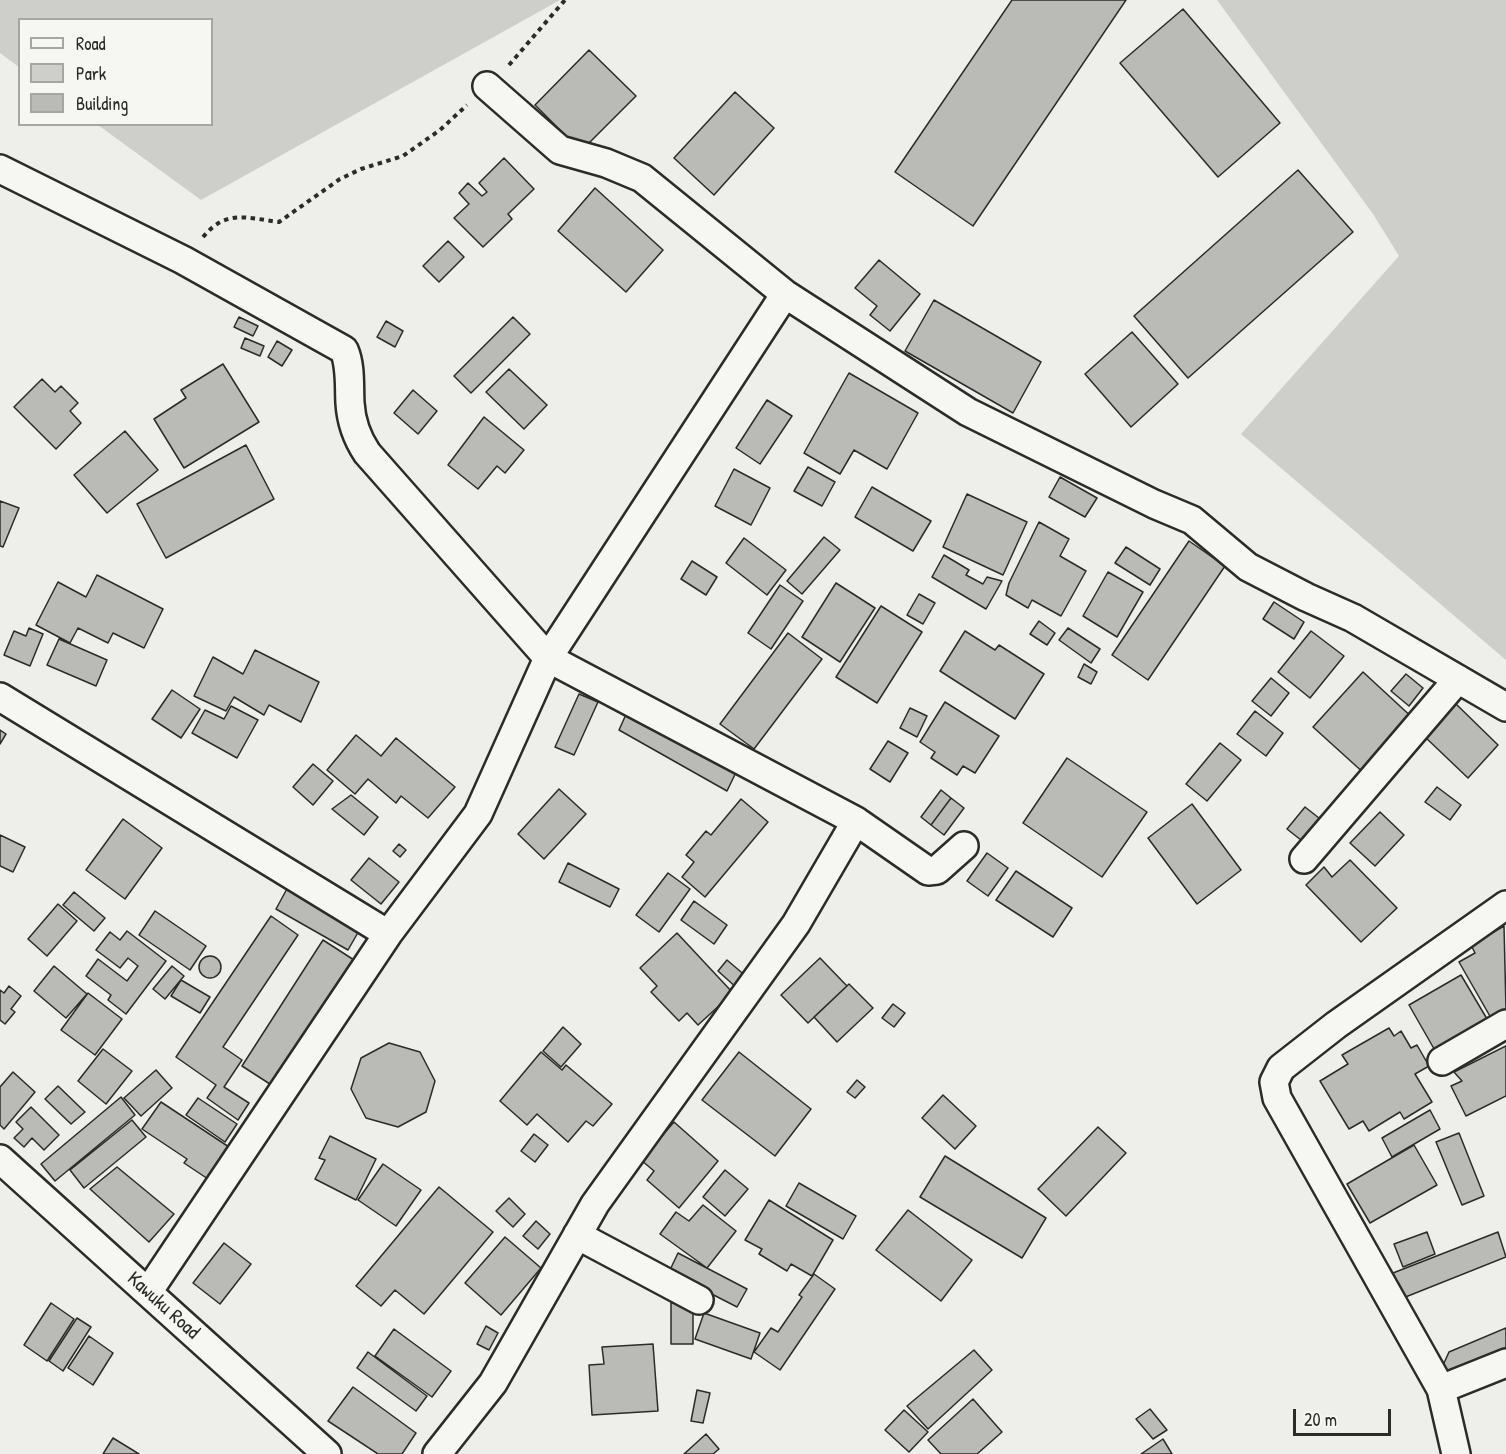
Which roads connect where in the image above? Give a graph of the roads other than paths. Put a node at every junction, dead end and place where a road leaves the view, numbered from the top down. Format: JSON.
{"nodes":[{"id":1,"x":487,"y":86,"type":"road end"},
{"id":2,"x":0,"y":169,"type":"edge"},
{"id":3,"x":785,"y":294,"type":"junction"},
{"id":4,"x":548,"y":658,"type":"junction"},
{"id":5,"x":1458,"y":679,"type":"junction"},
{"id":6,"x":0,"y":697,"type":"edge"},
{"id":7,"x":1506,"y":707,"type":"edge"},
{"id":8,"x":856,"y":821,"type":"junction"},
{"id":9,"x":964,"y":846,"type":"dead end"},
{"id":10,"x":1304,"y":859,"type":"dead end"},
{"id":11,"x":1506,"y":905,"type":"edge"},
{"id":12,"x":388,"y":934,"type":"junction"},
{"id":13,"x":1506,"y":1024,"type":"edge"},
{"id":14,"x":1443,"y":1061,"type":"dead end"},
{"id":15,"x":0,"y":1159,"type":"edge"},
{"id":16,"x":577,"y":1235,"type":"junction"},
{"id":17,"x":148,"y":1292,"type":"junction"},
{"id":18,"x":699,"y":1300,"type":"dead end"},
{"id":19,"x":1506,"y":1363,"type":"edge"},
{"id":20,"x":1441,"y":1389,"type":"junction"},
{"id":21,"x":327,"y":1454,"type":"edge"},
{"id":22,"x":437,"y":1454,"type":"edge"},
{"id":23,"x":1456,"y":1454,"type":"edge"}],
"edges":[{"from":1,"to":3,"type":"street"},
{"from":2,"to":4,"type":"street"},
{"from":3,"to":4,"type":"street"},
{"from":3,"to":5,"type":"street"},
{"from":4,"to":8,"type":"street"},
{"from":4,"to":12,"type":"street"},
{"from":5,"to":7,"type":"street"},
{"from":5,"to":10,"type":"street"},
{"from":6,"to":12,"type":"street"},
{"from":8,"to":9,"type":"street"},
{"from":8,"to":16,"type":"street"},
{"from":11,"to":20,"type":"street"},
{"from":12,"to":17,"type":"street"},
{"from":13,"to":14,"type":"street"},
{"from":15,"to":17,"type":"street","name":"Kawuku Road"},
{"from":16,"to":18,"type":"street"},
{"from":16,"to":22,"type":"street"},
{"from":17,"to":21,"type":"street","name":"Kawuku Road"},
{"from":19,"to":20,"type":"street"},
{"from":20,"to":23,"type":"street"}]}
